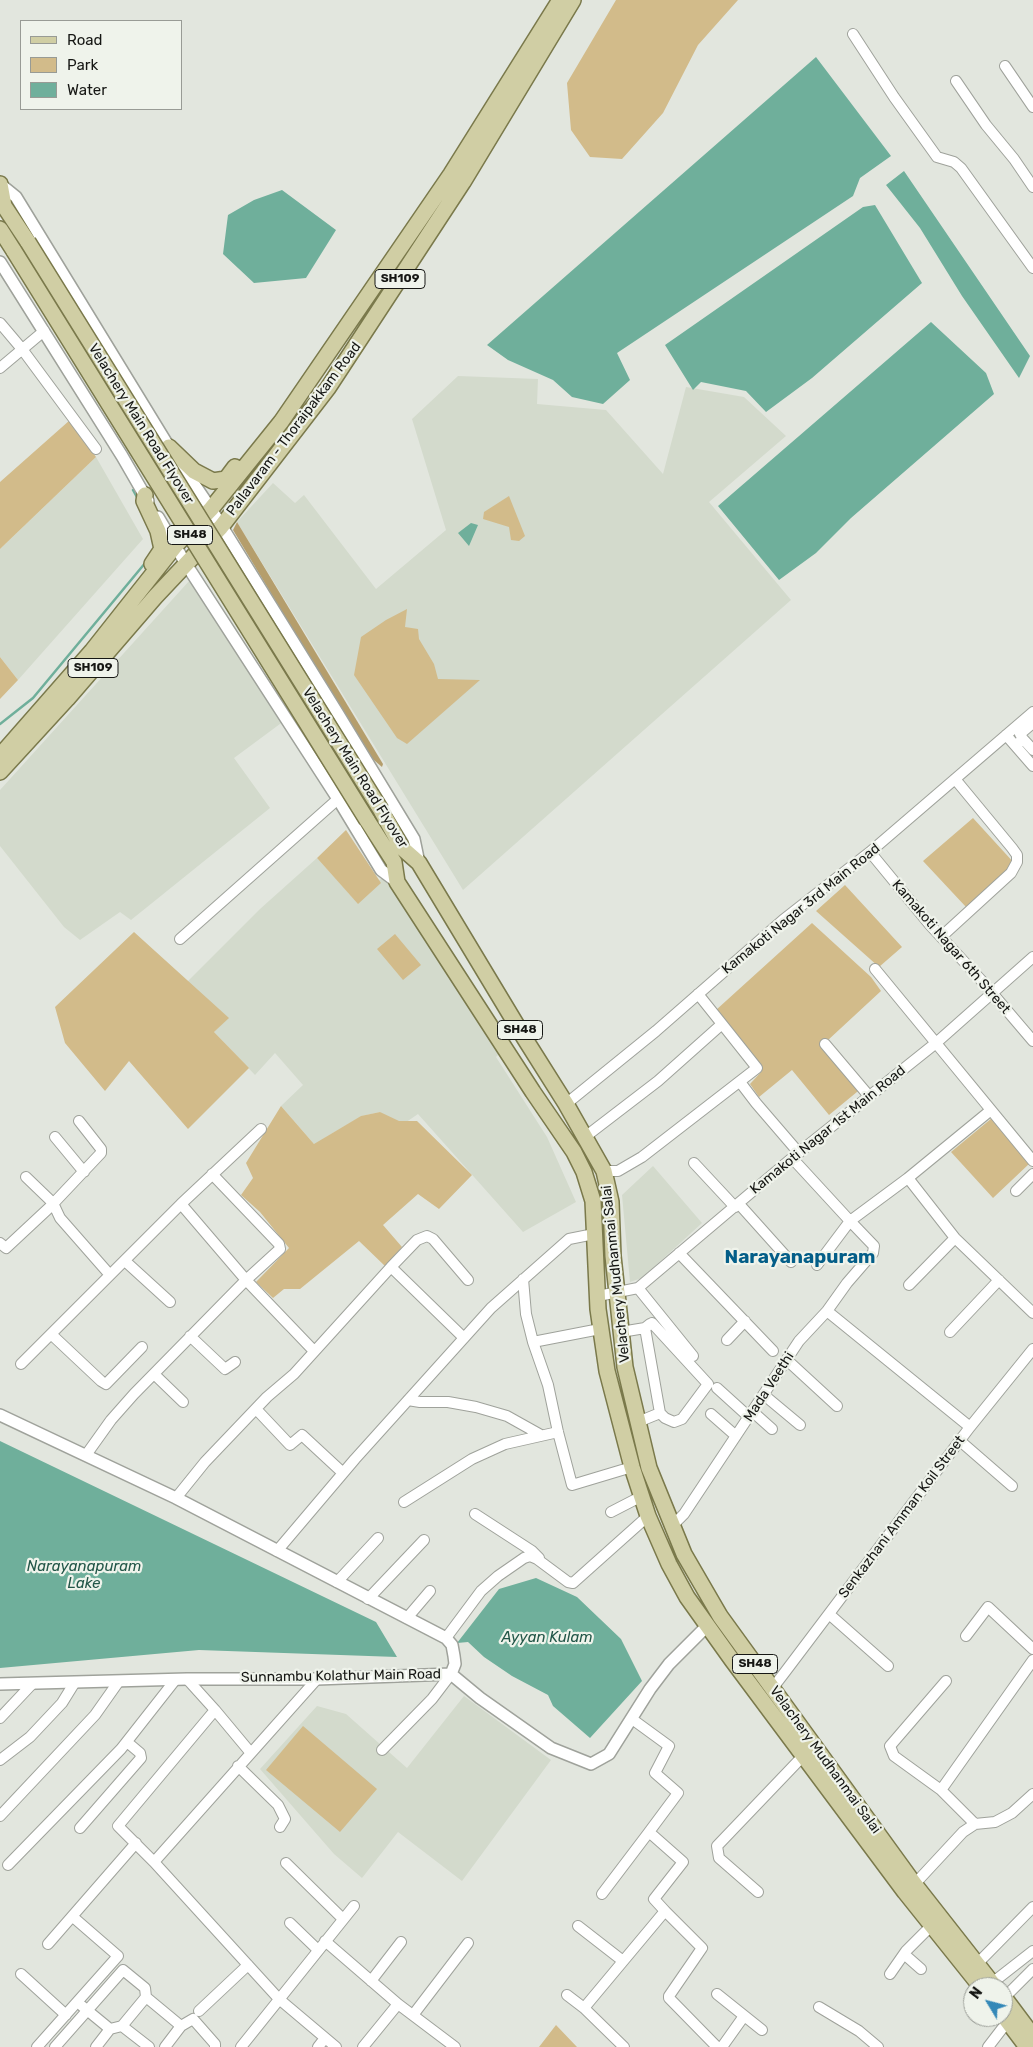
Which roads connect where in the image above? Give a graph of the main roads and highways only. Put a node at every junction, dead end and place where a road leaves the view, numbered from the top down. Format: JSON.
{"nodes":[{"id":1,"x":560,"y":0,"type":"edge"},
{"id":2,"x":573,"y":0,"type":"edge"},
{"id":3,"x":556,"y":18,"type":"junction"},
{"id":4,"x":461,"y":172,"type":"junction"},
{"id":5,"x":0,"y":184,"type":"edge"},
{"id":6,"x":0,"y":229,"type":"edge"},
{"id":7,"x":283,"y":424,"type":"junction"},
{"id":8,"x":266,"y":445,"type":"junction"},
{"id":9,"x":170,"y":447,"type":"road end"},
{"id":10,"x":145,"y":495,"type":"road end"},
{"id":11,"x":106,"y":634,"type":"junction"},
{"id":12,"x":0,"y":756,"type":"edge"},
{"id":13,"x":0,"y":772,"type":"edge"},
{"id":14,"x":419,"y":862,"type":"joint"},
{"id":15,"x":424,"y":921,"type":"joint"},
{"id":16,"x":563,"y":1098,"type":"junction"},
{"id":17,"x":540,"y":1104,"type":"junction"},
{"id":18,"x":910,"y":1888,"type":"junction"},
{"id":19,"x":982,"y":1977,"type":"edge"},
{"id":20,"x":985,"y":1977,"type":"edge"},
{"id":21,"x":1013,"y":2012,"type":"edge"},
{"id":22,"x":1013,"y":2027,"type":"edge"},
{"id":23,"x":1033,"y":2036,"type":"edge"},
{"id":24,"x":1027,"y":2047,"type":"edge"}],
"edges":[{"from":1,"to":3,"type":"main road","name":"Pallavaram - Thoraipakkam Road","number":"SH109"},
{"from":2,"to":3,"type":"main road","name":"Pallavaram - Thoraipakkam Road","number":"SH109"},
{"from":3,"to":4,"type":"main road","name":"Pallavaram - Thoraipakkam Road","number":"SH109"},
{"from":4,"to":7,"type":"main road","name":"Pallavaram - Thoraipakkam Road","number":"SH109"},
{"from":4,"to":7,"type":"main road","name":"Pallavaram - Thoraipakkam Road","number":"SH109"},
{"from":5,"to":14,"type":"main road","name":"Velachery Main Road Flyover","number":"SH48","bridge":true},
{"from":6,"to":15,"type":"main road","name":"Velachery Main Road Flyover","number":"SH48","bridge":true},
{"from":7,"to":8,"type":"main road","name":"Pallavaram - Thoraipakkam Road","number":"SH109"},
{"from":8,"to":9,"type":"main road"},
{"from":8,"to":11,"type":"main road","name":"Pallavaram - Thoraipakkam Road","number":"SH109"},
{"from":8,"to":13,"type":"main road","name":"Pallavaram - Thoraipakkam Road","number":"SH109"},
{"from":10,"to":11,"type":"main road"},
{"from":11,"to":12,"type":"main road","name":"Pallavaram - Thoraipakkam Road","number":"SH109"},
{"from":14,"to":16,"type":"main road","name":"Velachery Mudhanmai Salai","number":"SH48"},
{"from":15,"to":17,"type":"main road","name":"Velachery Mudhanmai Salai","number":"SH48"},
{"from":16,"to":17,"type":"main road"},
{"from":16,"to":18,"type":"main road","name":"Velachery Mudhanmai Salai","number":"SH48"},
{"from":17,"to":18,"type":"main road","name":"Velachery Mudhanmai Salai","number":"SH48"},
{"from":18,"to":19,"type":"main road","name":"Velachery Mudhanmai Salai","number":"SH48"},
{"from":18,"to":20,"type":"main road","name":"Velachery Mudhanmai Salai","number":"SH48"},
{"from":21,"to":23,"type":"main road","name":"Velachery Mudhanmai Salai","number":"SH48"},
{"from":22,"to":24,"type":"main road"}]}
